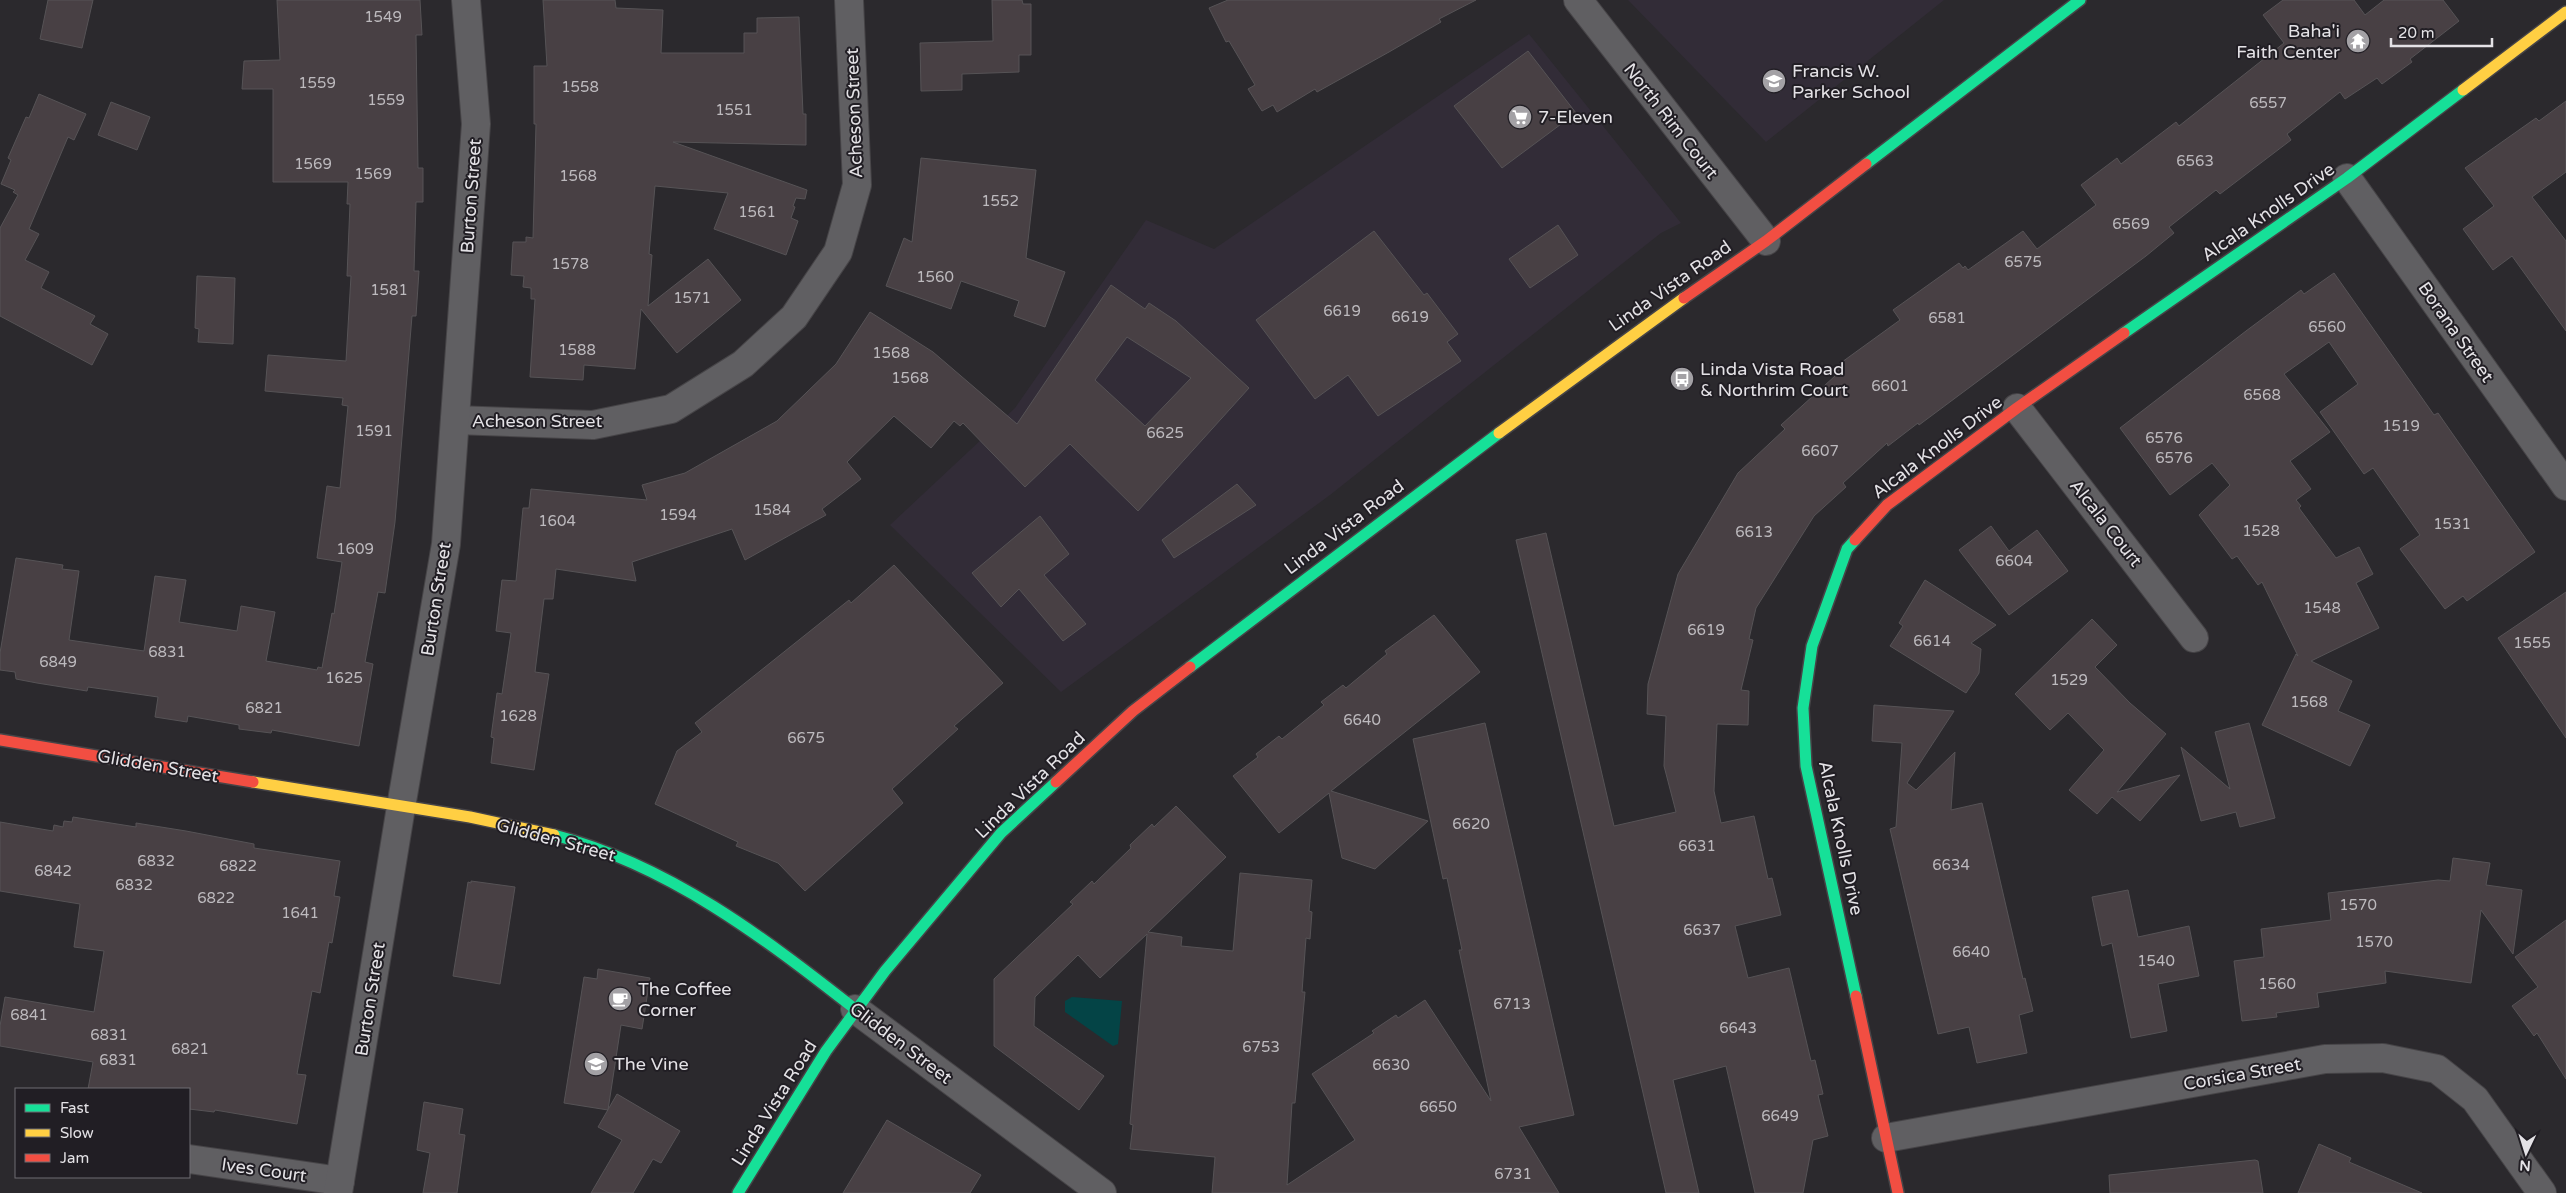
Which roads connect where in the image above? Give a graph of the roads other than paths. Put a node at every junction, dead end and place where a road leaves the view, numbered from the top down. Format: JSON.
{"nodes":[{"id":1,"x":466,"y":0,"type":"edge"},
{"id":2,"x":849,"y":0,"type":"edge"},
{"id":3,"x":1578,"y":0,"type":"edge"},
{"id":4,"x":2080,"y":0,"type":"edge"},
{"id":5,"x":2566,"y":12,"type":"edge"},
{"id":6,"x":2347,"y":178,"type":"junction"},
{"id":7,"x":1766,"y":240,"type":"junction"},
{"id":8,"x":2017,"y":408,"type":"junction"},
{"id":9,"x":455,"y":420,"type":"junction"},
{"id":10,"x":2566,"y":486,"type":"edge"},
{"id":11,"x":2194,"y":638,"type":"dead end"},
{"id":12,"x":0,"y":740,"type":"edge"},
{"id":13,"x":401,"y":807,"type":"junction"},
{"id":14,"x":855,"y":1009,"type":"junction"},
{"id":15,"x":1886,"y":1138,"type":"junction"},
{"id":16,"x":190,"y":1159,"type":"edge"},
{"id":17,"x":339,"y":1187,"type":"edge"},
{"id":18,"x":738,"y":1193,"type":"edge"},
{"id":19,"x":1102,"y":1193,"type":"edge"},
{"id":20,"x":1898,"y":1193,"type":"edge"},
{"id":21,"x":2542,"y":1193,"type":"edge"}],
"edges":[{"from":1,"to":9,"type":"street","name":"Burton Street"},
{"from":2,"to":9,"type":"street","name":"Acheson Street"},
{"from":3,"to":7,"type":"street","name":"North Rim Court"},
{"from":4,"to":7,"type":"street","name":"Linda Vista Road"},
{"from":5,"to":6,"type":"street","name":"Alcala Knolls Drive"},
{"from":6,"to":8,"type":"street","name":"Alcala Knolls Drive"},
{"from":6,"to":10,"type":"street","name":"Borana Street"},
{"from":7,"to":14,"type":"street","name":"Linda Vista Road"},
{"from":8,"to":11,"type":"street","name":"Alcala Court"},
{"from":8,"to":15,"type":"street","name":"Alcala Knolls Drive"},
{"from":9,"to":13,"type":"street","name":"Burton Street"},
{"from":12,"to":13,"type":"street","name":"Glidden Street"},
{"from":13,"to":14,"type":"street","name":"Glidden Street"},
{"from":13,"to":17,"type":"street","name":"Burton Street"},
{"from":14,"to":18,"type":"street","name":"Linda Vista Road"},
{"from":14,"to":19,"type":"street","name":"Glidden Street"},
{"from":15,"to":20,"type":"street","name":"Alcala Knolls Drive"},
{"from":15,"to":21,"type":"street","name":"Corsica Street"},
{"from":16,"to":17,"type":"street","name":"Ives Court"}]}
